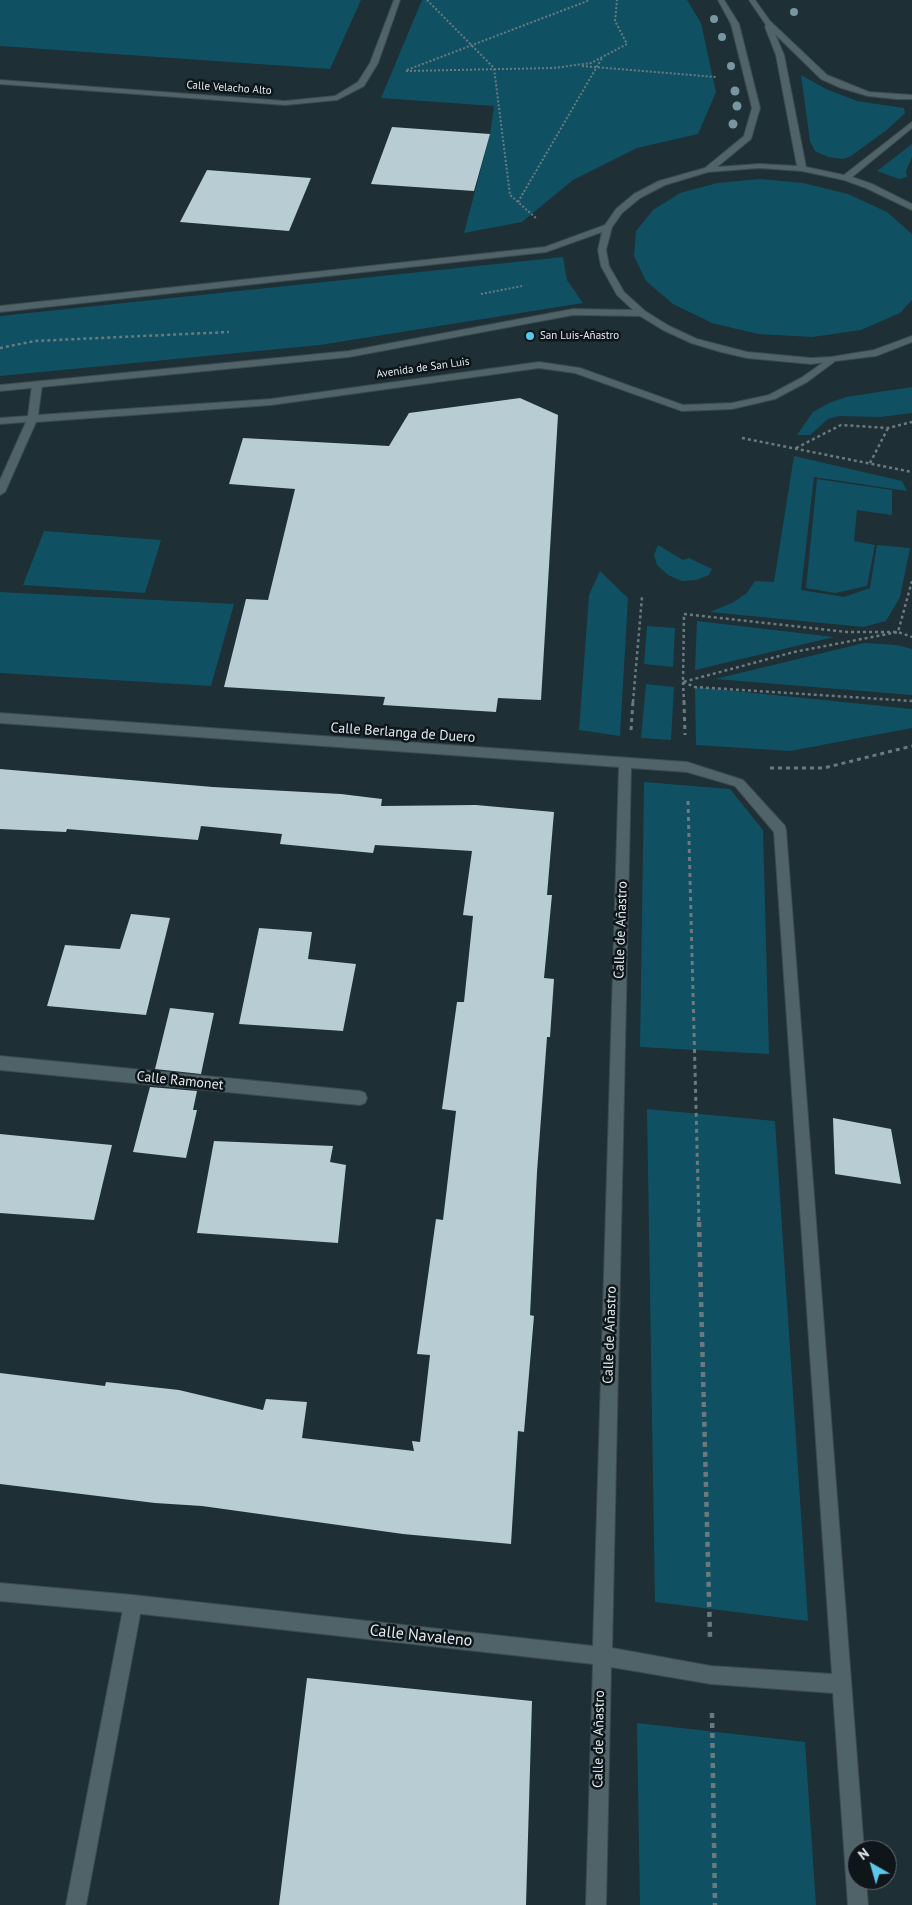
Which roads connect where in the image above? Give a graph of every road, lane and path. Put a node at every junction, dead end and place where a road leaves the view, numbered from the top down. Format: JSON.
{"nodes":[{"id":1,"x":397,"y":0,"type":"edge"},
{"id":2,"x":427,"y":0,"type":"edge"},
{"id":3,"x":590,"y":0,"type":"edge"},
{"id":4,"x":617,"y":0,"type":"edge"},
{"id":5,"x":721,"y":0,"type":"edge"},
{"id":6,"x":752,"y":0,"type":"edge"},
{"id":7,"x":767,"y":22,"type":"junction"},
{"id":8,"x":472,"y":46,"type":"junction"},
{"id":9,"x":603,"y":57,"type":"junction"},
{"id":10,"x":574,"y":65,"type":"junction"},
{"id":11,"x":597,"y":67,"type":"junction"},
{"id":12,"x":494,"y":68,"type":"junction"},
{"id":13,"x":749,"y":79,"type":"junction"},
{"id":14,"x":0,"y":82,"type":"edge"},
{"id":15,"x":912,"y":97,"type":"edge"},
{"id":16,"x":912,"y":124,"type":"edge"},
{"id":17,"x":802,"y":169,"type":"junction"},
{"id":18,"x":708,"y":170,"type":"junction"},
{"id":19,"x":846,"y":178,"type":"junction"},
{"id":20,"x":518,"y":202,"type":"junction"},
{"id":21,"x":912,"y":206,"type":"edge"},
{"id":22,"x":608,"y":227,"type":"junction"},
{"id":23,"x":564,"y":243,"type":"junction"},
{"id":24,"x":526,"y":285,"type":"dead end"},
{"id":25,"x":479,"y":295,"type":"dead end"},
{"id":26,"x":0,"y":309,"type":"edge"},
{"id":27,"x":642,"y":313,"type":"junction"},
{"id":28,"x":230,"y":332,"type":"dead end"},
{"id":29,"x":912,"y":339,"type":"edge"},
{"id":30,"x":0,"y":348,"type":"edge"},
{"id":31,"x":831,"y":360,"type":"junction"},
{"id":32,"x":37,"y":386,"type":"junction"},
{"id":33,"x":0,"y":388,"type":"edge"},
{"id":34,"x":32,"y":420,"type":"junction"},
{"id":35,"x":0,"y":421,"type":"edge"},
{"id":36,"x":912,"y":422,"type":"edge"},
{"id":37,"x":888,"y":428,"type":"junction"},
{"id":38,"x":740,"y":437,"type":"dead end"},
{"id":39,"x":795,"y":448,"type":"junction"},
{"id":40,"x":870,"y":463,"type":"junction"},
{"id":41,"x":912,"y":472,"type":"edge"},
{"id":42,"x":0,"y":492,"type":"edge"},
{"id":43,"x":912,"y":581,"type":"edge"},
{"id":44,"x":642,"y":596,"type":"dead end"},
{"id":45,"x":898,"y":632,"type":"junction"},
{"id":46,"x":912,"y":637,"type":"edge"},
{"id":47,"x":683,"y":682,"type":"junction"},
{"id":48,"x":912,"y":701,"type":"edge"},
{"id":49,"x":0,"y":718,"type":"edge"},
{"id":50,"x":685,"y":743,"type":"dead end"},
{"id":51,"x":912,"y":746,"type":"edge"},
{"id":52,"x":627,"y":764,"type":"junction"},
{"id":53,"x":687,"y":768,"type":"junction"},
{"id":54,"x":766,"y":768,"type":"dead end"},
{"id":55,"x":0,"y":1063,"type":"edge"},
{"id":56,"x":360,"y":1098,"type":"dead end"},
{"id":57,"x":0,"y":1592,"type":"edge"},
{"id":58,"x":133,"y":1604,"type":"junction"},
{"id":59,"x":601,"y":1656,"type":"junction"},
{"id":60,"x":711,"y":1675,"type":"junction"},
{"id":61,"x":842,"y":1684,"type":"junction"},
{"id":62,"x":76,"y":1905,"type":"edge"},
{"id":63,"x":596,"y":1905,"type":"edge"},
{"id":64,"x":715,"y":1905,"type":"edge"},
{"id":65,"x":858,"y":1905,"type":"edge"}],
"edges":[{"from":1,"to":14,"type":"street","name":"Calle Velacho Alto"},
{"from":2,"to":8,"type":"path"},
{"from":3,"to":8,"type":"path"},
{"from":4,"to":9,"type":"path"},
{"from":5,"to":13,"type":"street"},
{"from":6,"to":7,"type":"street"},
{"from":7,"to":15,"type":"street"},
{"from":7,"to":17,"type":"street"},
{"from":8,"to":12,"type":"path"},
{"from":8,"to":12,"type":"path"},
{"from":9,"to":10,"type":"path"},
{"from":9,"to":11,"type":"path"},
{"from":10,"to":11,"type":"path"},
{"from":10,"to":12,"type":"path"},
{"from":11,"to":13,"type":"path"},
{"from":11,"to":20,"type":"path"},
{"from":12,"to":20,"type":"path"},
{"from":13,"to":18,"type":"street"},
{"from":16,"to":19,"type":"street"},
{"from":17,"to":18,"type":"street"},
{"from":17,"to":19,"type":"street"},
{"from":18,"to":22,"type":"street"},
{"from":19,"to":21,"type":"street"},
{"from":20,"to":23,"type":"path"},
{"from":22,"to":23,"type":"street"},
{"from":22,"to":27,"type":"street"},
{"from":23,"to":26,"type":"street"},
{"from":24,"to":25,"type":"path"},
{"from":27,"to":31,"type":"street"},
{"from":27,"to":32,"type":"street","name":"Avenida de San Luis"},
{"from":28,"to":30,"type":"path"},
{"from":29,"to":31,"type":"street"},
{"from":31,"to":34,"type":"street","name":"Avenida de San Luis"},
{"from":32,"to":33,"type":"street","name":"Avenida de San Luis"},
{"from":32,"to":34,"type":"street"},
{"from":34,"to":35,"type":"street","name":"Avenida de San Luis"},
{"from":34,"to":42,"type":"street"},
{"from":36,"to":37,"type":"path"},
{"from":37,"to":39,"type":"path"},
{"from":37,"to":40,"type":"path"},
{"from":38,"to":39,"type":"path"},
{"from":39,"to":40,"type":"path"},
{"from":40,"to":41,"type":"path"},
{"from":43,"to":45,"type":"path"},
{"from":44,"to":52,"type":"path"},
{"from":45,"to":46,"type":"path"},
{"from":45,"to":47,"type":"path"},
{"from":45,"to":47,"type":"path"},
{"from":47,"to":48,"type":"path"},
{"from":47,"to":50,"type":"path"},
{"from":49,"to":52,"type":"street","name":"Calle Berlanga de Duero"},
{"from":51,"to":54,"type":"path"},
{"from":52,"to":53,"type":"street","name":"Calle Berlanga de Duero"},
{"from":52,"to":59,"type":"street","name":"Calle de Añastro"},
{"from":53,"to":60,"type":"path"},
{"from":53,"to":61,"type":"street","name":"Calle Berlanga de Duero"},
{"from":55,"to":56,"type":"street","name":"Calle Ramonet"},
{"from":57,"to":58,"type":"street","name":"Calle Navaleno"},
{"from":58,"to":59,"type":"street","name":"Calle Navaleno"},
{"from":58,"to":62,"type":"street"},
{"from":59,"to":60,"type":"street","name":"Calle Navaleno"},
{"from":59,"to":63,"type":"street","name":"Calle de Añastro"},
{"from":60,"to":61,"type":"street","name":"Calle Navaleno"},
{"from":60,"to":64,"type":"path"},
{"from":61,"to":65,"type":"street"}]}
